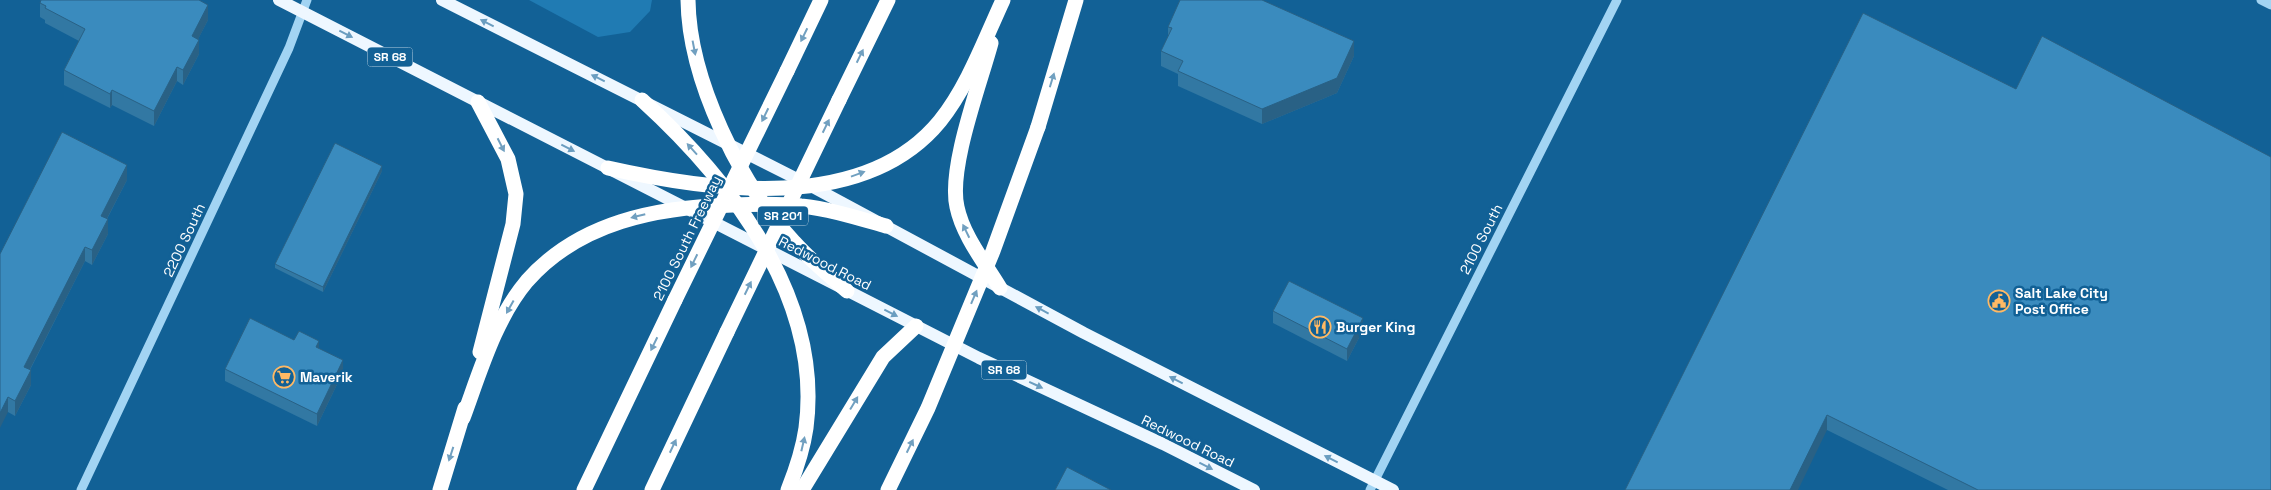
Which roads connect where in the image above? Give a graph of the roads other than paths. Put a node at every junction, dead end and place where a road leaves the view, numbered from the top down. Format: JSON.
{"nodes":[{"id":1,"x":279,"y":0,"type":"edge"},
{"id":2,"x":442,"y":0,"type":"edge"},
{"id":3,"x":688,"y":0,"type":"edge"},
{"id":4,"x":821,"y":0,"type":"edge"},
{"id":5,"x":888,"y":0,"type":"edge"},
{"id":6,"x":1003,"y":0,"type":"edge"},
{"id":7,"x":1076,"y":0,"type":"edge"},
{"id":8,"x":1617,"y":0,"type":"edge"},
{"id":9,"x":2261,"y":0,"type":"edge"},
{"id":10,"x":2271,"y":5,"type":"edge"},
{"id":11,"x":304,"y":6,"type":"edge"},
{"id":12,"x":642,"y":100,"type":"junction"},
{"id":13,"x":478,"y":102,"type":"junction"},
{"id":14,"x":730,"y":145,"type":"junction"},
{"id":15,"x":608,"y":168,"type":"junction"},
{"id":16,"x":723,"y":186,"type":"junction"},
{"id":17,"x":812,"y":186,"type":"junction"},
{"id":18,"x":755,"y":189,"type":"junction"},
{"id":19,"x":765,"y":204,"type":"junction"},
{"id":20,"x":737,"y":205,"type":"junction"},
{"id":21,"x":686,"y":208,"type":"junction"},
{"id":22,"x":886,"y":226,"type":"junction"},
{"id":23,"x":767,"y":250,"type":"junction"},
{"id":24,"x":1000,"y":288,"type":"junction"},
{"id":25,"x":847,"y":291,"type":"junction"},
{"id":26,"x":916,"y":326,"type":"junction"},
{"id":27,"x":463,"y":418,"type":"junction"},
{"id":28,"x":1373,"y":485,"type":"edge"},
{"id":29,"x":81,"y":490,"type":"edge"},
{"id":30,"x":440,"y":490,"type":"edge"},
{"id":31,"x":584,"y":490,"type":"edge"},
{"id":32,"x":652,"y":490,"type":"edge"},
{"id":33,"x":788,"y":490,"type":"edge"},
{"id":34,"x":802,"y":490,"type":"edge"},
{"id":35,"x":888,"y":490,"type":"edge"},
{"id":36,"x":1254,"y":490,"type":"edge"},
{"id":37,"x":1393,"y":490,"type":"edge"}],
"edges":[{"from":1,"to":11,"type":"main road","name":"Redwood Road","number":"SR 68"},
{"from":12,"to":2,"type":"main road","one_way":true},
{"from":3,"to":14,"type":"highway","one_way":true},
{"from":4,"to":31,"type":"highway","name":"2100 South Freeway","one_way":true,"bridge":true},
{"from":32,"to":5,"type":"highway","number":"SR 201","one_way":true,"bridge":true},
{"from":17,"to":6,"type":"highway","one_way":true},
{"from":24,"to":6,"type":"highway","one_way":true},
{"from":35,"to":7,"type":"highway","one_way":true,"bridge":true},
{"from":8,"to":28,"type":"street","name":"2100 South"},
{"from":9,"to":10,"type":"street"},
{"from":11,"to":13,"type":"main road","name":"Redwood Road","number":"SR 68","one_way":true},
{"from":11,"to":29,"type":"street","name":"2200 South"},
{"from":12,"to":14,"type":"main road"},
{"from":16,"to":12,"type":"highway","one_way":true},
{"from":13,"to":15,"type":"main road","name":"Redwood Road","number":"SR 68","one_way":true},
{"from":13,"to":27,"type":"highway","one_way":true},
{"from":14,"to":17,"type":"main road"},
{"from":14,"to":18,"type":"highway"},
{"from":15,"to":16,"type":"highway"},
{"from":15,"to":21,"type":"main road","name":"Redwood Road","number":"SR 68"},
{"from":16,"to":18,"type":"highway"},
{"from":16,"to":20,"type":"highway"},
{"from":17,"to":18,"type":"highway"},
{"from":17,"to":22,"type":"main road"},
{"from":18,"to":19,"type":"highway"},
{"from":19,"to":20,"type":"highway"},
{"from":19,"to":22,"type":"highway"},
{"from":19,"to":25,"type":"highway"},
{"from":20,"to":21,"type":"highway"},
{"from":20,"to":23,"type":"highway"},
{"from":21,"to":23,"type":"main road","name":"Redwood Road","number":"SR 68"},
{"from":21,"to":27,"type":"highway","one_way":true},
{"from":22,"to":24,"type":"main road"},
{"from":23,"to":25,"type":"main road","name":"Redwood Road","number":"SR 68"},
{"from":33,"to":23,"type":"highway","one_way":true},
{"from":28,"to":24,"type":"main road","one_way":true},
{"from":25,"to":26,"type":"main road","name":"Redwood Road","number":"SR 68","one_way":true},
{"from":34,"to":26,"type":"highway","one_way":true},
{"from":26,"to":36,"type":"main road","name":"Redwood Road","number":"SR 68","one_way":true},
{"from":27,"to":30,"type":"highway","one_way":true},
{"from":28,"to":37,"type":"main road"}]}
